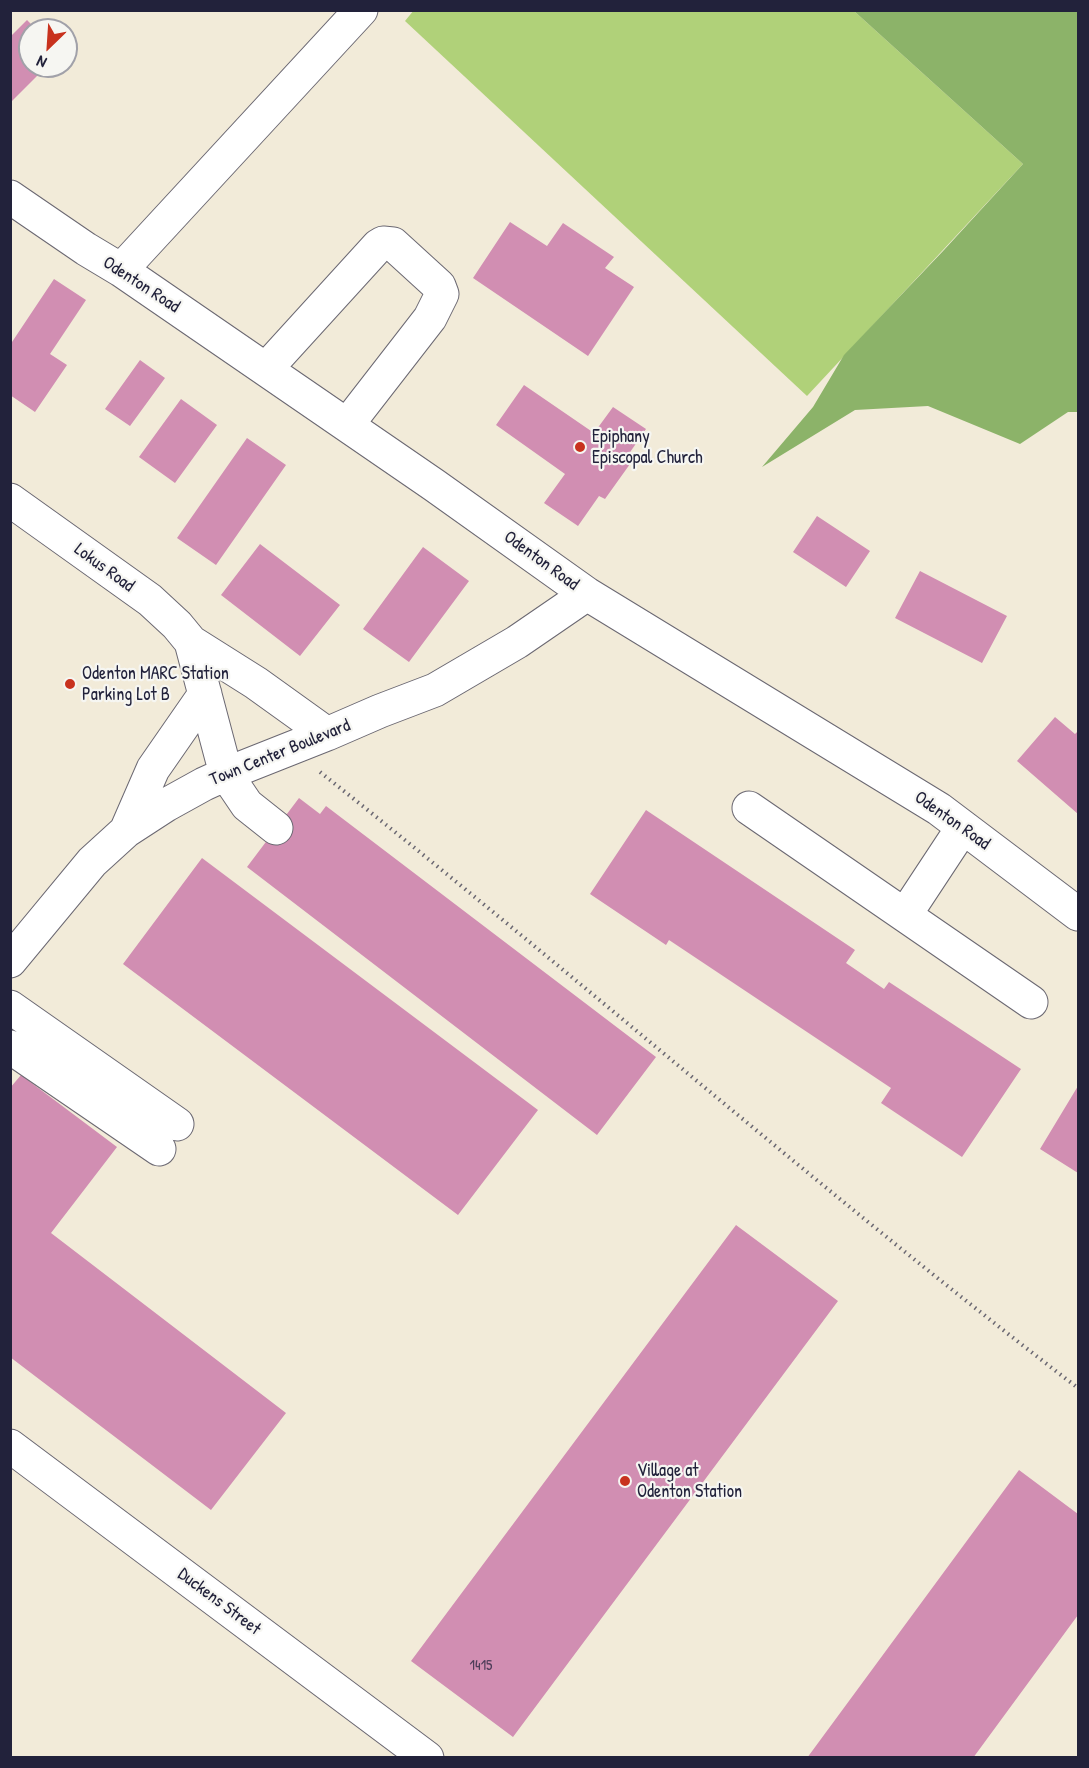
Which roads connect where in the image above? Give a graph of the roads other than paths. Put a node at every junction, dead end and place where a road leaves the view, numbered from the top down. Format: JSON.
{"nodes":[{"id":1,"x":361,"y":10,"type":"edge"},
{"id":2,"x":10,"y":197,"type":"edge"},
{"id":3,"x":121,"y":270,"type":"junction"},
{"id":4,"x":266,"y":369,"type":"junction"},
{"id":5,"x":347,"y":425,"type":"junction"},
{"id":6,"x":10,"y":500,"type":"edge"},
{"id":7,"x":587,"y":594,"type":"junction"},
{"id":8,"x":191,"y":642,"type":"junction"},
{"id":9,"x":205,"y":694,"type":"junction"},
{"id":10,"x":327,"y":734,"type":"junction"},
{"id":11,"x":226,"y":774,"type":"junction"},
{"id":12,"x":749,"y":808,"type":"dead end"},
{"id":13,"x":963,"y":827,"type":"junction"},
{"id":14,"x":276,"y":828,"type":"dead end"},
{"id":15,"x":126,"y":831,"type":"junction"},
{"id":16,"x":1078,"y":914,"type":"edge"},
{"id":17,"x":904,"y":915,"type":"junction"},
{"id":18,"x":10,"y":961,"type":"edge"},
{"id":19,"x":1031,"y":1002,"type":"dead end"},
{"id":20,"x":10,"y":1007,"type":"edge"},
{"id":21,"x":10,"y":1047,"type":"edge"},
{"id":22,"x":10,"y":1446,"type":"edge"},
{"id":23,"x":427,"y":1758,"type":"edge"}],
"edges":[{"from":1,"to":3,"type":"street"},
{"from":2,"to":3,"type":"street","name":"Odenton Road"},
{"from":3,"to":4,"type":"street","name":"Odenton Road"},
{"from":4,"to":5,"type":"street","name":"Odenton Road"},
{"from":4,"to":5,"type":"street"},
{"from":5,"to":7,"type":"street","name":"Odenton Road"},
{"from":6,"to":8,"type":"street","name":"Lokus Road"},
{"from":7,"to":10,"type":"street","name":"Town Center Boulevard"},
{"from":7,"to":13,"type":"street","name":"Odenton Road"},
{"from":8,"to":9,"type":"street","name":"Lokus Road"},
{"from":8,"to":10,"type":"street","name":"Lokus Road"},
{"from":9,"to":11,"type":"street","name":"Lokus Road"},
{"from":9,"to":15,"type":"street"},
{"from":10,"to":11,"type":"street","name":"Town Center Boulevard"},
{"from":11,"to":14,"type":"street","name":"Lokus Road"},
{"from":11,"to":15,"type":"street","name":"Town Center Boulevard"},
{"from":12,"to":17,"type":"street"},
{"from":13,"to":16,"type":"street","name":"Odenton Road"},
{"from":13,"to":17,"type":"street"},
{"from":15,"to":18,"type":"street","name":"Town Center Boulevard"},
{"from":17,"to":19,"type":"street"},
{"from":20,"to":21,"type":"street"},
{"from":22,"to":23,"type":"street","name":"Duckens Street"}]}
